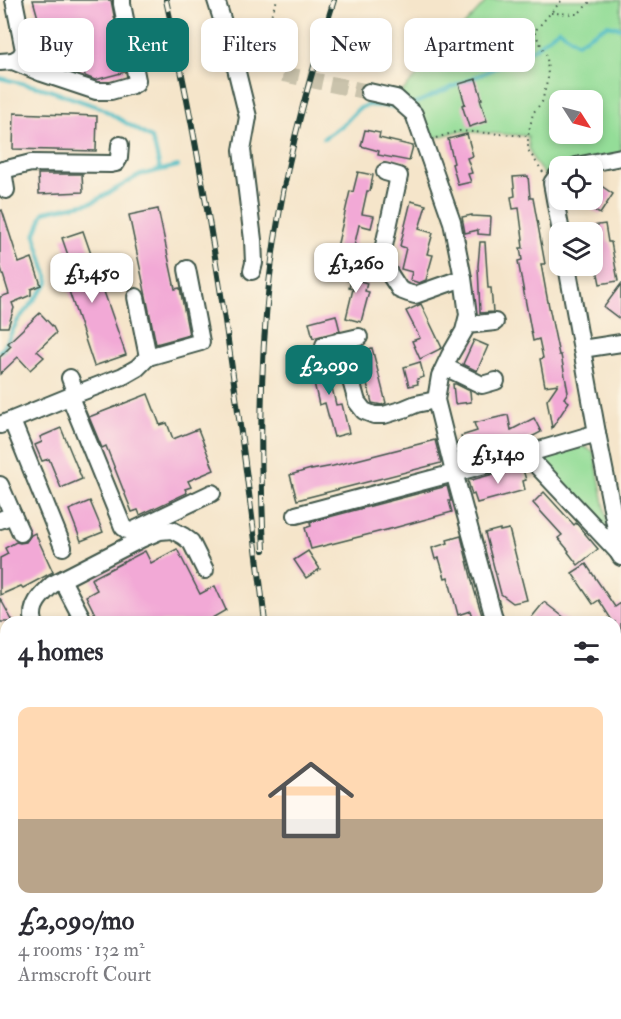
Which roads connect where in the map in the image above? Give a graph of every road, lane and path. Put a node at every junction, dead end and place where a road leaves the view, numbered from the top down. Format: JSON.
{"nodes":[{"id":1,"x":14,"y":0,"type":"edge"},
{"id":2,"x":122,"y":0,"type":"edge"},
{"id":3,"x":216,"y":0,"type":"edge"},
{"id":4,"x":277,"y":0,"type":"edge"},
{"id":5,"x":562,"y":0,"type":"edge"},
{"id":6,"x":592,"y":0,"type":"edge"},
{"id":7,"x":551,"y":12,"type":"junction"},
{"id":8,"x":7,"y":61,"type":"edge"},
{"id":9,"x":283,"y":74,"type":"tunnel mouth"},
{"id":10,"x":369,"y":92,"type":"tunnel mouth"},
{"id":11,"x":528,"y":136,"type":"junction"},
{"id":12,"x":424,"y":141,"type":"junction"},
{"id":13,"x":120,"y":145,"type":"dead end"},
{"id":14,"x":621,"y":157,"type":"edge"},
{"id":15,"x":603,"y":161,"type":"edge"},
{"id":16,"x":2,"y":170,"type":"edge"},
{"id":17,"x":385,"y":172,"type":"dead end"},
{"id":18,"x":549,"y":174,"type":"edge"},
{"id":19,"x":6,"y":190,"type":"dead end"},
{"id":20,"x":187,"y":269,"type":"dead end"},
{"id":21,"x":252,"y":271,"type":"dead end"},
{"id":22,"x":569,"y":276,"type":"edge"},
{"id":23,"x":463,"y":278,"type":"junction"},
{"id":24,"x":136,"y":297,"type":"dead end"},
{"id":25,"x":495,"y":322,"type":"dead end"},
{"id":26,"x":467,"y":325,"type":"junction"},
{"id":27,"x":359,"y":337,"type":"dead end"},
{"id":28,"x":621,"y":343,"type":"edge"},
{"id":29,"x":582,"y":349,"type":"junction"},
{"id":30,"x":148,"y":357,"type":"junction"},
{"id":31,"x":444,"y":367,"type":"junction"},
{"id":32,"x":70,"y":378,"type":"dead end"},
{"id":33,"x":496,"y":381,"type":"dead end"},
{"id":34,"x":73,"y":396,"type":"junction"},
{"id":35,"x":436,"y":400,"type":"junction"},
{"id":36,"x":6,"y":423,"type":"edge"},
{"id":37,"x":597,"y":433,"type":"junction"},
{"id":38,"x":526,"y":454,"type":"junction"},
{"id":39,"x":454,"y":472,"type":"junction"},
{"id":40,"x":0,"y":485,"type":"edge"},
{"id":41,"x":212,"y":493,"type":"dead end"},
{"id":42,"x":5,"y":511,"type":"edge"},
{"id":43,"x":296,"y":515,"type":"dead end"},
{"id":44,"x":21,"y":533,"type":"dead end"},
{"id":45,"x":63,"y":547,"type":"dead end"},
{"id":46,"x":620,"y":547,"type":"edge"},
{"id":47,"x":205,"y":570,"type":"dead end"},
{"id":48,"x":62,"y":580,"type":"junction"},
{"id":49,"x":32,"y":616,"type":"edge"},
{"id":50,"x":81,"y":616,"type":"edge"},
{"id":51,"x":493,"y":616,"type":"edge"}],
"edges":[{"from":1,"to":8,"type":"street"},
{"from":2,"to":8,"type":"street"},
{"from":3,"to":21,"type":"street"},
{"from":4,"to":9,"type":"path"},
{"from":5,"to":7,"type":"path"},
{"from":6,"to":7,"type":"path"},
{"from":7,"to":11,"type":"path"},
{"from":10,"to":12,"type":"street"},
{"from":11,"to":12,"type":"path"},
{"from":11,"to":18,"type":"path"},
{"from":12,"to":23,"type":"street"},
{"from":13,"to":16,"type":"street"},
{"from":14,"to":15,"type":"street"},
{"from":16,"to":19,"type":"street"},
{"from":17,"to":23,"type":"street"},
{"from":20,"to":30,"type":"street"},
{"from":22,"to":29,"type":"street"},
{"from":23,"to":26,"type":"street"},
{"from":24,"to":30,"type":"street"},
{"from":25,"to":26,"type":"street"},
{"from":26,"to":31,"type":"street"},
{"from":27,"to":35,"type":"street"},
{"from":28,"to":29,"type":"street"},
{"from":29,"to":37,"type":"street"},
{"from":30,"to":34,"type":"street"},
{"from":31,"to":33,"type":"street"},
{"from":31,"to":35,"type":"street"},
{"from":32,"to":34,"type":"street"},
{"from":34,"to":36,"type":"street"},
{"from":34,"to":41,"type":"street"},
{"from":35,"to":39,"type":"street"},
{"from":36,"to":45,"type":"street"},
{"from":37,"to":38,"type":"street"},
{"from":37,"to":46,"type":"street"},
{"from":38,"to":39,"type":"street"},
{"from":38,"to":46,"type":"street"},
{"from":39,"to":43,"type":"street"},
{"from":39,"to":51,"type":"street"},
{"from":40,"to":42,"type":"street"},
{"from":42,"to":44,"type":"street"},
{"from":47,"to":48,"type":"street"},
{"from":48,"to":49,"type":"street"},
{"from":48,"to":50,"type":"street"}]}
